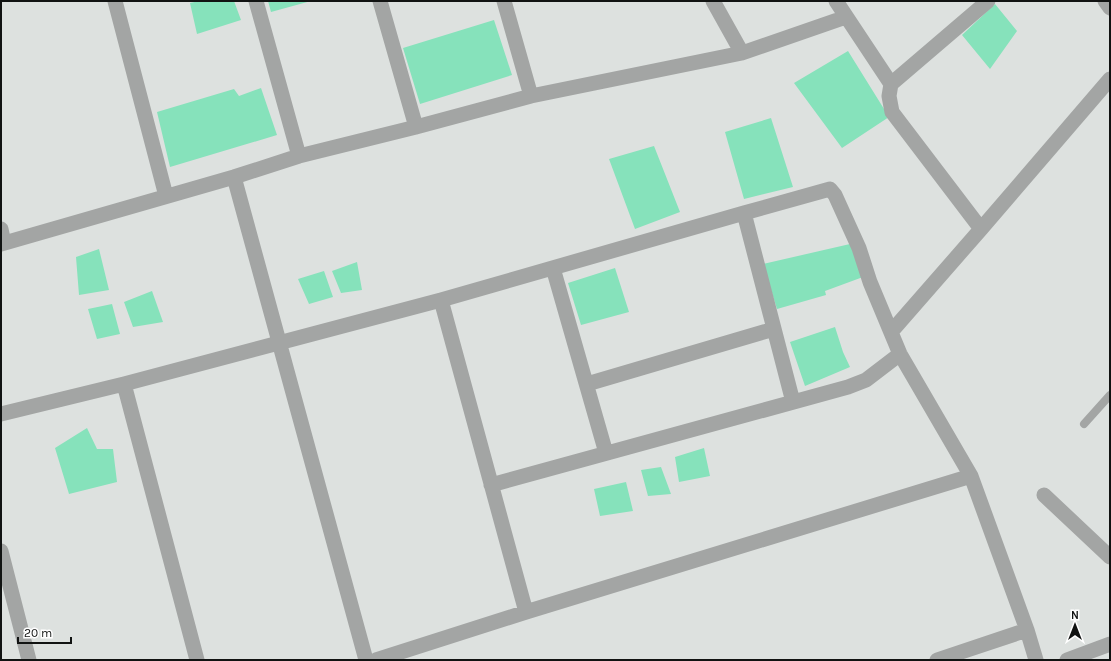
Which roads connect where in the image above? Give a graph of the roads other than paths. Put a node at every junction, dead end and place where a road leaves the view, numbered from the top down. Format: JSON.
{"nodes":[{"id":1,"x":115,"y":1,"type":"edge"},
{"id":2,"x":256,"y":1,"type":"edge"},
{"id":3,"x":380,"y":1,"type":"edge"},
{"id":4,"x":504,"y":1,"type":"edge"},
{"id":5,"x":714,"y":1,"type":"edge"},
{"id":6,"x":836,"y":1,"type":"edge"},
{"id":7,"x":1105,"y":1,"type":"edge"},
{"id":8,"x":981,"y":3,"type":"edge"},
{"id":9,"x":1110,"y":8,"type":"edge"},
{"id":10,"x":846,"y":17,"type":"junction"},
{"id":11,"x":742,"y":53,"type":"junction"},
{"id":12,"x":1110,"y":79,"type":"edge"},
{"id":13,"x":891,"y":84,"type":"junction"},
{"id":14,"x":531,"y":96,"type":"junction"},
{"id":15,"x":416,"y":127,"type":"junction"},
{"id":16,"x":299,"y":156,"type":"junction"},
{"id":17,"x":234,"y":177,"type":"junction"},
{"id":18,"x":166,"y":196,"type":"junction"},
{"id":19,"x":744,"y":212,"type":"junction"},
{"id":20,"x":982,"y":229,"type":"junction"},
{"id":21,"x":2,"y":239,"type":"edge"},
{"id":22,"x":553,"y":268,"type":"junction"},
{"id":23,"x":441,"y":300,"type":"junction"},
{"id":24,"x":774,"y":329,"type":"junction"},
{"id":25,"x":891,"y":332,"type":"junction"},
{"id":26,"x":280,"y":343,"type":"junction"},
{"id":27,"x":900,"y":354,"type":"junction"},
{"id":28,"x":124,"y":384,"type":"junction"},
{"id":29,"x":587,"y":384,"type":"junction"},
{"id":30,"x":1110,"y":395,"type":"edge"},
{"id":31,"x":793,"y":402,"type":"junction"},
{"id":32,"x":1,"y":414,"type":"edge"},
{"id":33,"x":1084,"y":424,"type":"dead end"},
{"id":34,"x":606,"y":453,"type":"junction"},
{"id":35,"x":971,"y":476,"type":"junction"},
{"id":36,"x":492,"y":484,"type":"junction"},
{"id":37,"x":1044,"y":495,"type":"dead end"},
{"id":38,"x":1,"y":551,"type":"edge"},
{"id":39,"x":1110,"y":557,"type":"edge"},
{"id":40,"x":526,"y":612,"type":"junction"},
{"id":41,"x":1027,"y":630,"type":"junction"},
{"id":42,"x":1110,"y":644,"type":"edge"},
{"id":43,"x":29,"y":660,"type":"edge"},
{"id":44,"x":197,"y":660,"type":"edge"},
{"id":45,"x":366,"y":660,"type":"edge"},
{"id":46,"x":376,"y":660,"type":"edge"},
{"id":47,"x":937,"y":660,"type":"edge"},
{"id":48,"x":1036,"y":660,"type":"edge"},
{"id":49,"x":1067,"y":660,"type":"edge"}],
"edges":[{"from":1,"to":18,"type":"street"},
{"from":2,"to":16,"type":"street"},
{"from":3,"to":15,"type":"street"},
{"from":4,"to":14,"type":"street"},
{"from":5,"to":11,"type":"street"},
{"from":6,"to":10,"type":"street"},
{"from":7,"to":9,"type":"street"},
{"from":8,"to":13,"type":"street"},
{"from":10,"to":11,"type":"street"},
{"from":10,"to":13,"type":"street"},
{"from":11,"to":14,"type":"street"},
{"from":12,"to":20,"type":"street"},
{"from":13,"to":20,"type":"street"},
{"from":14,"to":15,"type":"street"},
{"from":15,"to":16,"type":"street"},
{"from":16,"to":17,"type":"street"},
{"from":17,"to":18,"type":"street"},
{"from":17,"to":26,"type":"street"},
{"from":18,"to":21,"type":"street"},
{"from":19,"to":22,"type":"street"},
{"from":19,"to":24,"type":"street"},
{"from":19,"to":25,"type":"street"},
{"from":20,"to":25,"type":"street"},
{"from":22,"to":23,"type":"street"},
{"from":22,"to":29,"type":"street"},
{"from":23,"to":26,"type":"street"},
{"from":23,"to":36,"type":"street"},
{"from":24,"to":29,"type":"street"},
{"from":24,"to":31,"type":"street"},
{"from":25,"to":27,"type":"street"},
{"from":26,"to":28,"type":"street"},
{"from":26,"to":45,"type":"street"},
{"from":27,"to":31,"type":"street"},
{"from":27,"to":35,"type":"street"},
{"from":28,"to":32,"type":"street"},
{"from":28,"to":44,"type":"street"},
{"from":29,"to":34,"type":"street"},
{"from":30,"to":33,"type":"lane"},
{"from":31,"to":34,"type":"street"},
{"from":34,"to":36,"type":"street"},
{"from":35,"to":40,"type":"street"},
{"from":35,"to":41,"type":"street"},
{"from":36,"to":40,"type":"street"},
{"from":37,"to":39,"type":"street"},
{"from":38,"to":43,"type":"street"},
{"from":40,"to":46,"type":"street"},
{"from":41,"to":47,"type":"street"},
{"from":41,"to":48,"type":"street"},
{"from":42,"to":49,"type":"street"}]}
